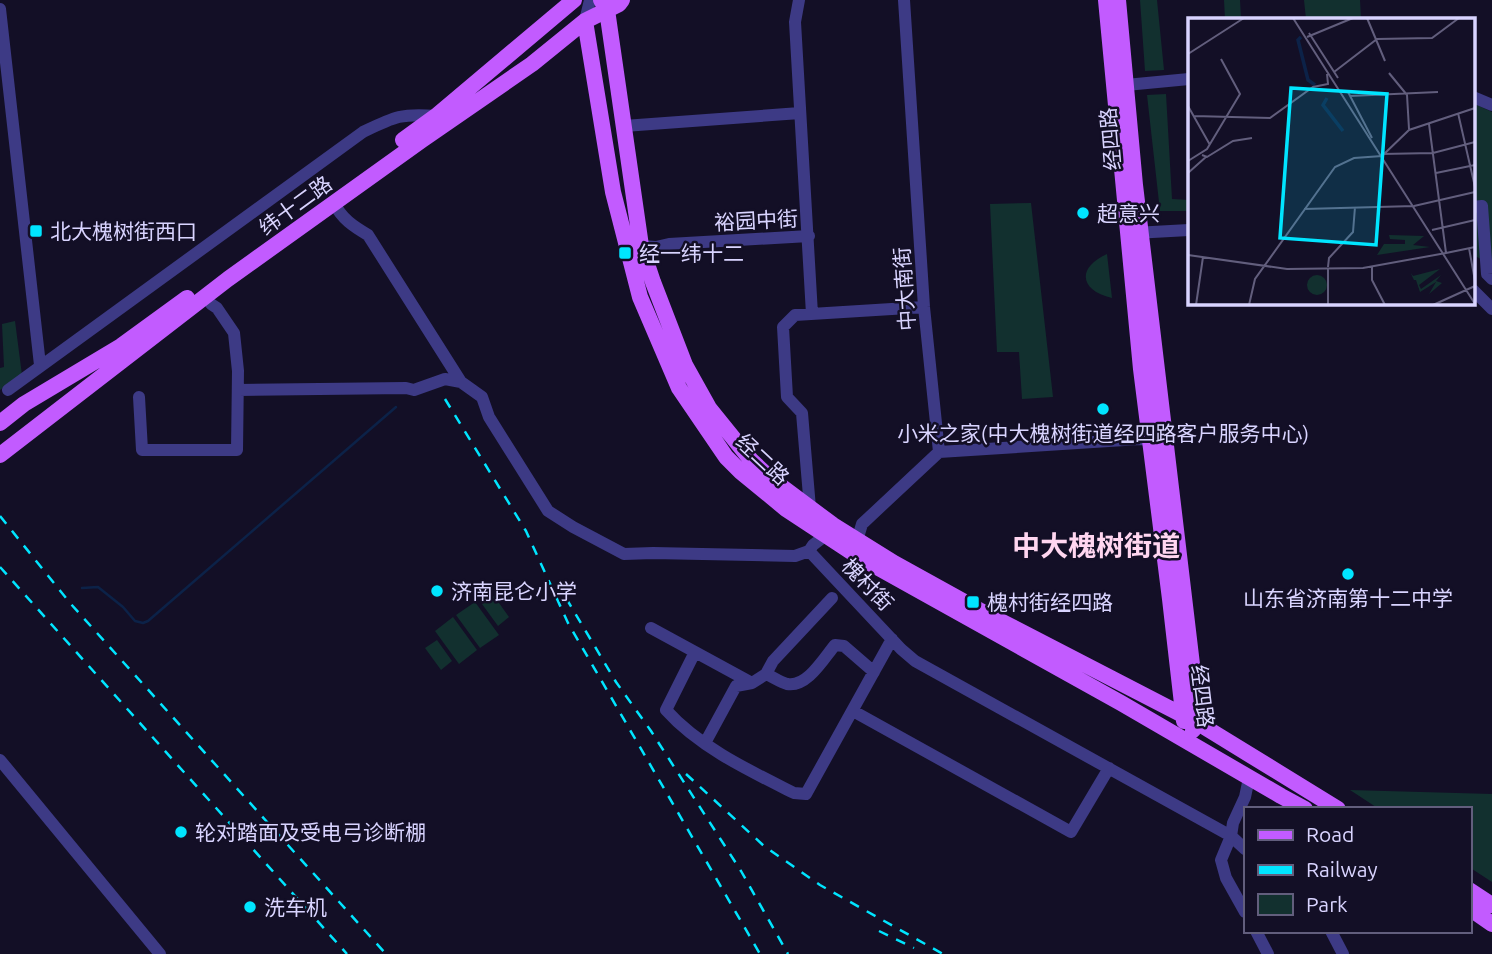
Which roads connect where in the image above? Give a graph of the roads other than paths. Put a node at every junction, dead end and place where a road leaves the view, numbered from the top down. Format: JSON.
{"nodes":[{"id":1,"x":590,"y":0,"type":"edge"},
{"id":2,"x":622,"y":0,"type":"edge"},
{"id":3,"x":799,"y":0,"type":"edge"},
{"id":4,"x":904,"y":0,"type":"edge"},
{"id":5,"x":1106,"y":0,"type":"edge"},
{"id":6,"x":1118,"y":0,"type":"edge"},
{"id":7,"x":570,"y":1,"type":"edge"},
{"id":8,"x":606,"y":3,"type":"edge"},
{"id":9,"x":0,"y":9,"type":"edge"},
{"id":10,"x":585,"y":21,"type":"junction"},
{"id":11,"x":1188,"y":79,"type":"edge"},
{"id":12,"x":1126,"y":85,"type":"junction"},
{"id":13,"x":1474,"y":97,"type":"edge"},
{"id":14,"x":1492,"y":105,"type":"edge"},
{"id":15,"x":800,"y":113,"type":"junction"},
{"id":16,"x":436,"y":116,"type":"junction"},
{"id":17,"x":624,"y":126,"type":"junction"},
{"id":18,"x":334,"y":203,"type":"junction"},
{"id":19,"x":1474,"y":207,"type":"edge"},
{"id":20,"x":1188,"y":230,"type":"edge"},
{"id":21,"x":1134,"y":233,"type":"junction"},
{"id":22,"x":808,"y":236,"type":"junction"},
{"id":23,"x":641,"y":246,"type":"junction"},
{"id":24,"x":1492,"y":279,"type":"edge"},
{"id":25,"x":1474,"y":291,"type":"edge"},
{"id":26,"x":211,"y":304,"type":"dead end"},
{"id":27,"x":924,"y":307,"type":"junction"},
{"id":28,"x":1492,"y":309,"type":"edge"},
{"id":29,"x":812,"y":314,"type":"junction"},
{"id":30,"x":40,"y":365,"type":"junction"},
{"id":31,"x":461,"y":382,"type":"junction"},
{"id":32,"x":8,"y":390,"type":"dead end"},
{"id":33,"x":238,"y":390,"type":"junction"},
{"id":34,"x":139,"y":397,"type":"dead end"},
{"id":35,"x":0,"y":423,"type":"edge"},
{"id":36,"x":1149,"y":440,"type":"junction"},
{"id":37,"x":939,"y":452,"type":"junction"},
{"id":38,"x":0,"y":455,"type":"edge"},
{"id":39,"x":810,"y":508,"type":"junction"},
{"id":40,"x":826,"y":535,"type":"junction"},
{"id":41,"x":853,"y":538,"type":"junction"},
{"id":42,"x":809,"y":551,"type":"junction"},
{"id":43,"x":832,"y":598,"type":"dead end"},
{"id":44,"x":651,"y":628,"type":"dead end"},
{"id":45,"x":892,"y":639,"type":"junction"},
{"id":46,"x":695,"y":652,"type":"junction"},
{"id":47,"x":874,"y":672,"type":"junction"},
{"id":48,"x":766,"y":674,"type":"junction"},
{"id":49,"x":752,"y":683,"type":"junction"},
{"id":50,"x":853,"y":711,"type":"junction"},
{"id":51,"x":1183,"y":715,"type":"junction"},
{"id":52,"x":1198,"y":723,"type":"junction"},
{"id":53,"x":1186,"y":740,"type":"junction"},
{"id":54,"x":705,"y":743,"type":"junction"},
{"id":55,"x":0,"y":760,"type":"edge"},
{"id":56,"x":1109,"y":768,"type":"junction"},
{"id":57,"x":1249,"y":778,"type":"junction"},
{"id":58,"x":1301,"y":807,"type":"edge"},
{"id":59,"x":1335,"y":807,"type":"edge"},
{"id":60,"x":1231,"y":836,"type":"junction"},
{"id":61,"x":1244,"y":848,"type":"edge"},
{"id":62,"x":1471,"y":891,"type":"edge"},
{"id":63,"x":1492,"y":905,"type":"edge"},
{"id":64,"x":1471,"y":909,"type":"edge"},
{"id":65,"x":1244,"y":910,"type":"edge"},
{"id":66,"x":1492,"y":924,"type":"edge"},
{"id":67,"x":1257,"y":933,"type":"edge"},
{"id":68,"x":1332,"y":933,"type":"edge"},
{"id":69,"x":160,"y":954,"type":"edge"},
{"id":70,"x":1268,"y":954,"type":"edge"},
{"id":71,"x":1343,"y":954,"type":"edge"}],
"edges":[{"from":1,"to":10,"type":"street","name":"经二路"},
{"from":2,"to":8,"type":"main road","name":"纬十二路"},
{"from":3,"to":15,"type":"street"},
{"from":4,"to":27,"type":"street","name":"中大南街"},
{"from":5,"to":21,"type":"main road","name":"经四路"},
{"from":6,"to":12,"type":"main road","name":"经四路"},
{"from":7,"to":10,"type":"main road"},
{"from":7,"to":16,"type":"main road","name":"纬十二路"},
{"from":8,"to":10,"type":"main road","name":"纬十二路"},
{"from":8,"to":17,"type":"main road","name":"经二路"},
{"from":9,"to":30,"type":"street"},
{"from":10,"to":18,"type":"main road","name":"纬十二路"},
{"from":10,"to":40,"type":"main road","name":"经二路"},
{"from":11,"to":12,"type":"street"},
{"from":12,"to":21,"type":"main road","name":"经四路"},
{"from":13,"to":14,"type":"street"},
{"from":15,"to":17,"type":"street"},
{"from":15,"to":22,"type":"street"},
{"from":16,"to":30,"type":"street"},
{"from":16,"to":35,"type":"main road","name":"纬十二路"},
{"from":17,"to":23,"type":"main road","name":"经二路"},
{"from":18,"to":31,"type":"street"},
{"from":18,"to":38,"type":"main road","name":"纬十二路"},
{"from":19,"to":24,"type":"street"},
{"from":20,"to":21,"type":"street"},
{"from":21,"to":36,"type":"main road","name":"经四路"},
{"from":21,"to":52,"type":"main road","name":"经四路"},
{"from":22,"to":23,"type":"street","name":"裕园中街"},
{"from":22,"to":29,"type":"street","name":"裕园中街"},
{"from":23,"to":39,"type":"main road","name":"经二路"},
{"from":25,"to":28,"type":"street"},
{"from":26,"to":33,"type":"street"},
{"from":27,"to":29,"type":"street"},
{"from":27,"to":37,"type":"street","name":"中大南街"},
{"from":29,"to":39,"type":"street"},
{"from":30,"to":32,"type":"street"},
{"from":31,"to":33,"type":"street"},
{"from":31,"to":42,"type":"street"},
{"from":33,"to":34,"type":"street"},
{"from":36,"to":37,"type":"street"},
{"from":36,"to":51,"type":"main road","name":"经四路"},
{"from":37,"to":41,"type":"street"},
{"from":39,"to":41,"type":"main road","name":"经二路"},
{"from":40,"to":42,"type":"street"},
{"from":40,"to":53,"type":"main road","name":"经二路"},
{"from":41,"to":51,"type":"main road","name":"经二路"},
{"from":42,"to":45,"type":"street","name":"槐村街"},
{"from":43,"to":48,"type":"street"},
{"from":44,"to":46,"type":"street"},
{"from":45,"to":47,"type":"street"},
{"from":45,"to":56,"type":"street","name":"槐村街"},
{"from":46,"to":49,"type":"street"},
{"from":46,"to":54,"type":"street"},
{"from":47,"to":48,"type":"street"},
{"from":47,"to":50,"type":"street"},
{"from":48,"to":49,"type":"street"},
{"from":49,"to":54,"type":"street"},
{"from":50,"to":54,"type":"street"},
{"from":50,"to":56,"type":"street"},
{"from":51,"to":52,"type":"main road","name":"经二路"},
{"from":51,"to":53,"type":"main road","name":"经四路"},
{"from":52,"to":53,"type":"main road","name":"经四路"},
{"from":52,"to":59,"type":"main road"},
{"from":53,"to":57,"type":"main road"},
{"from":55,"to":69,"type":"street"},
{"from":56,"to":60,"type":"street","name":"槐村街"},
{"from":57,"to":58,"type":"main road"},
{"from":57,"to":60,"type":"street"},
{"from":60,"to":61,"type":"street","name":"槐村街"},
{"from":60,"to":65,"type":"street"},
{"from":62,"to":63,"type":"main road"},
{"from":64,"to":66,"type":"main road"},
{"from":67,"to":70,"type":"street"},
{"from":68,"to":71,"type":"street"}]}
